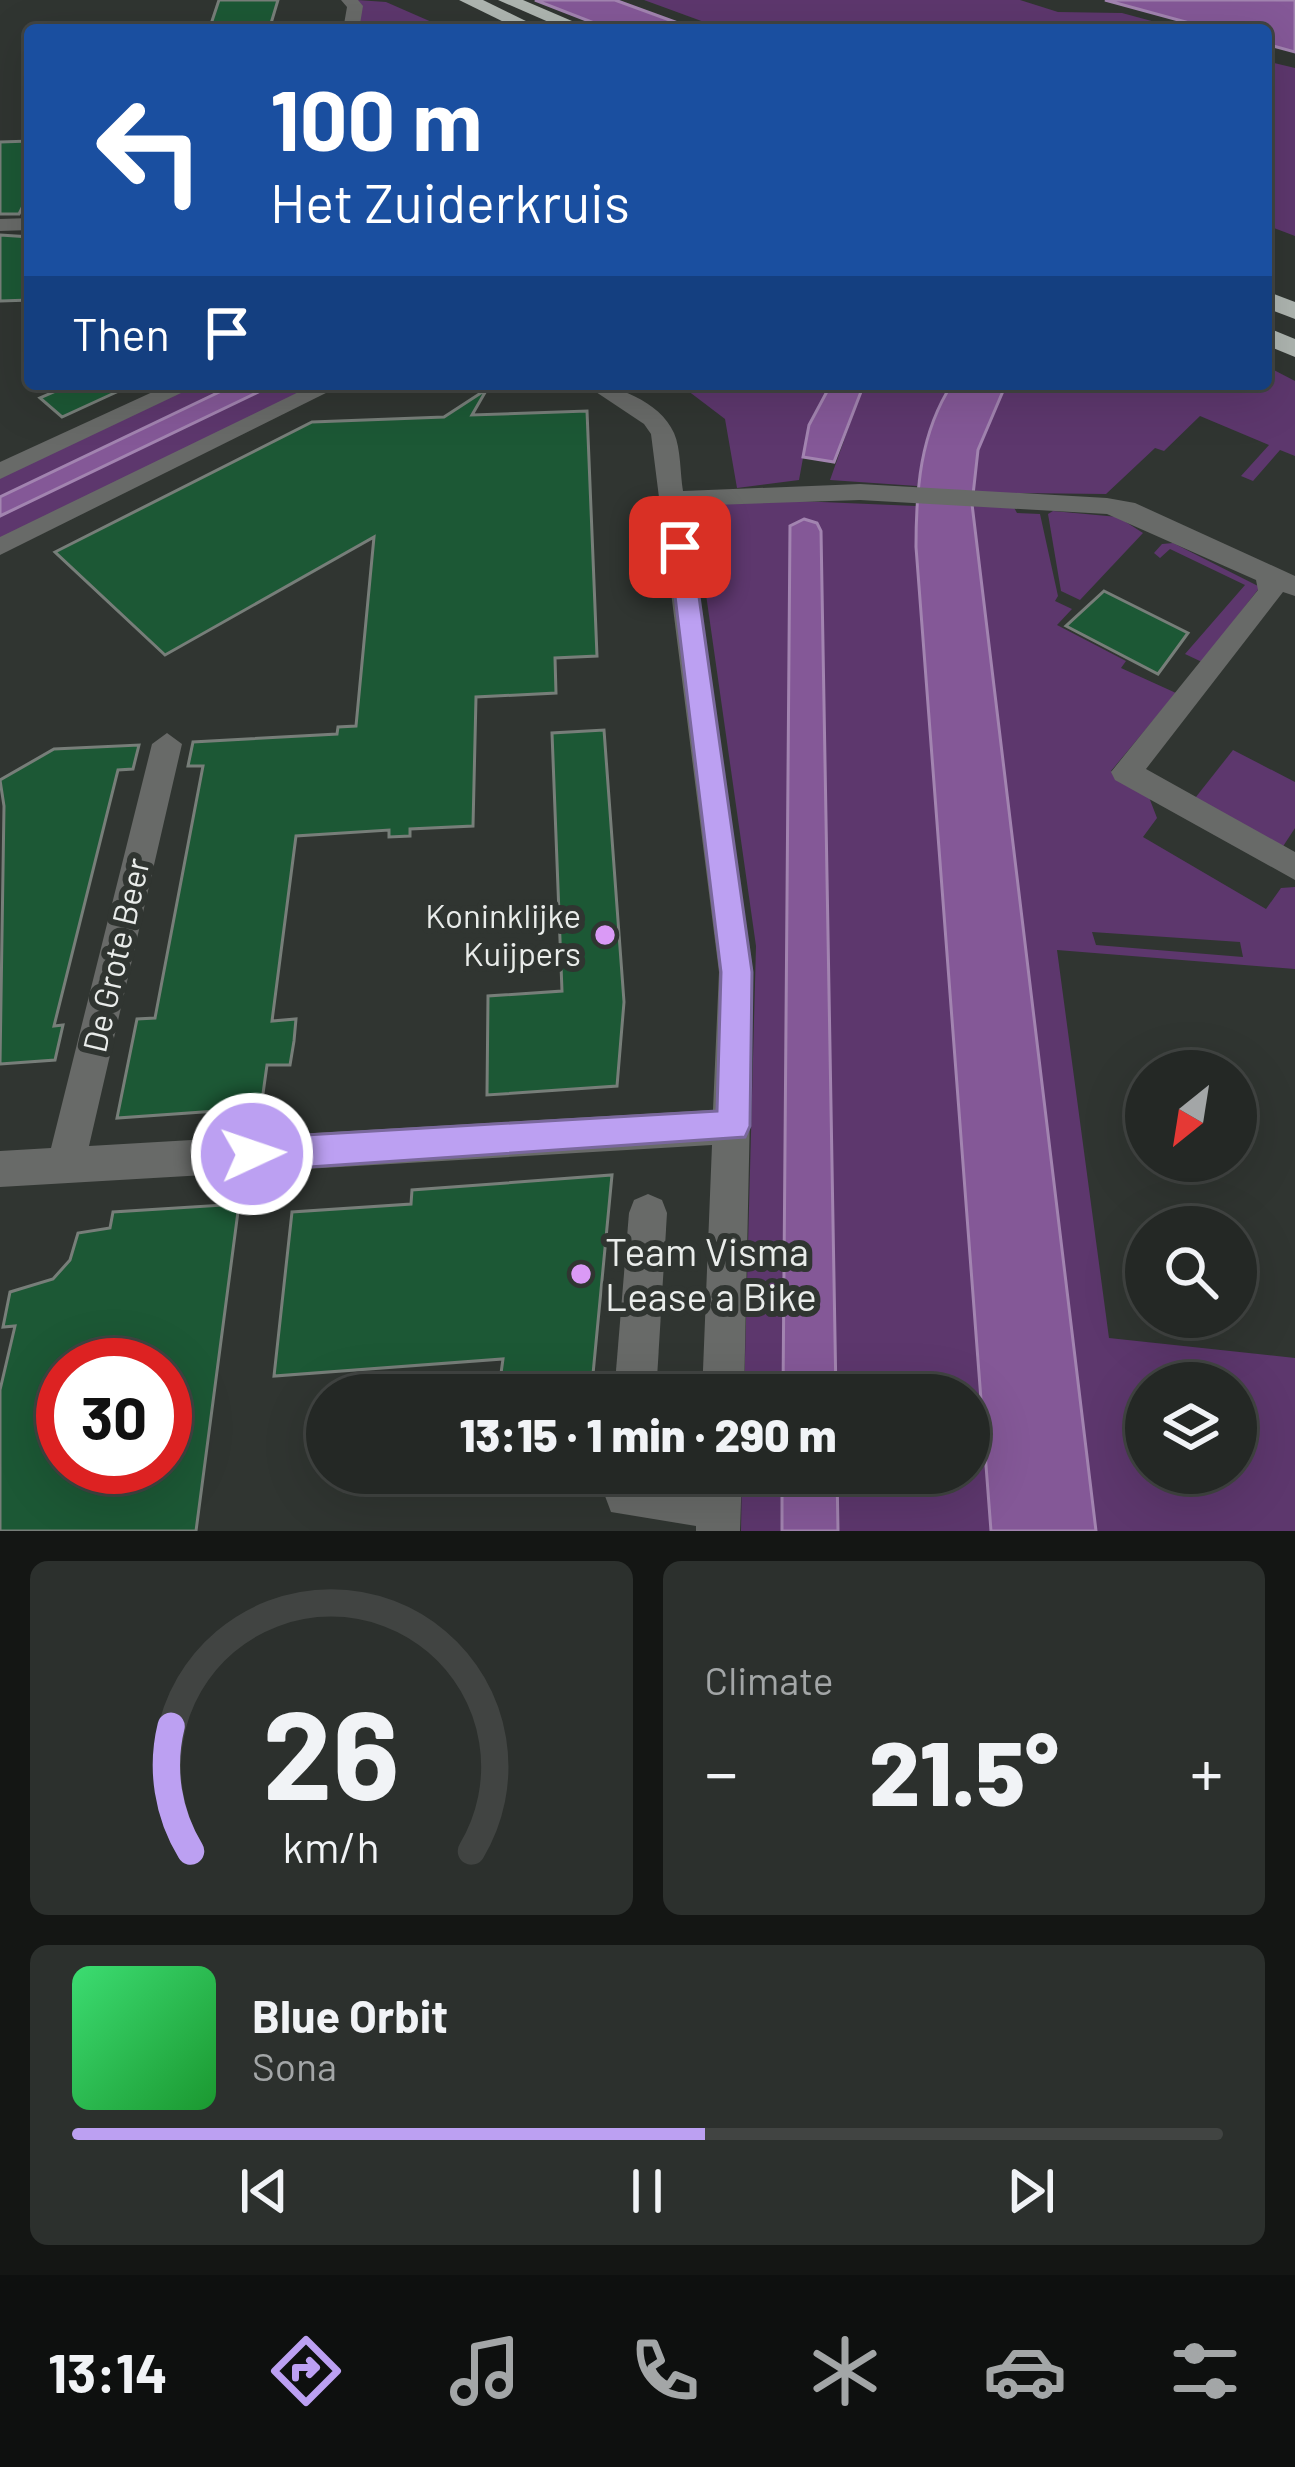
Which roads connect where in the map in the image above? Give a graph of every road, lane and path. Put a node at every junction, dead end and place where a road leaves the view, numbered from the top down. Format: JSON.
{"nodes":[{"id":1,"x":468,"y":0,"type":"edge"},
{"id":2,"x":507,"y":0,"type":"edge"},
{"id":3,"x":523,"y":24,"type":"edge"},
{"id":4,"x":569,"y":24,"type":"edge"},
{"id":5,"x":176,"y":390,"type":"edge"},
{"id":6,"x":321,"y":390,"type":"edge"},
{"id":7,"x":605,"y":390,"type":"edge"},
{"id":8,"x":0,"y":471,"type":"edge"},
{"id":9,"x":674,"y":499,"type":"junction"},
{"id":10,"x":0,"y":547,"type":"edge"},
{"id":11,"x":1283,"y":586,"type":"edge"},
{"id":12,"x":167,"y":744,"type":"dead end"},
{"id":13,"x":1295,"y":867,"type":"edge"},
{"id":14,"x":733,"y":1126,"type":"junction"},
{"id":15,"x":66,"y":1166,"type":"junction"},
{"id":16,"x":0,"y":1169,"type":"edge"},
{"id":17,"x":648,"y":1214,"type":"dead end"},
{"id":18,"x":637,"y":1374,"type":"edge"},
{"id":19,"x":724,"y":1374,"type":"edge"},
{"id":20,"x":627,"y":1494,"type":"edge"},
{"id":21,"x":719,"y":1504,"type":"edge"}],
"edges":[{"from":1,"to":3,"type":"highway"},
{"from":2,"to":4,"type":"highway"},
{"from":5,"to":8,"type":"street"},
{"from":6,"to":10,"type":"street"},
{"from":7,"to":9,"type":"street"},
{"from":9,"to":11,"type":"street"},
{"from":9,"to":14,"type":"street"},
{"from":11,"to":13,"type":"street"},
{"from":12,"to":15,"type":"street","name":"De Grote Beer"},
{"from":14,"to":15,"type":"street"},
{"from":14,"to":19,"type":"street"},
{"from":15,"to":16,"type":"street"},
{"from":17,"to":18,"type":"street"},
{"from":20,"to":21,"type":"street"}]}
